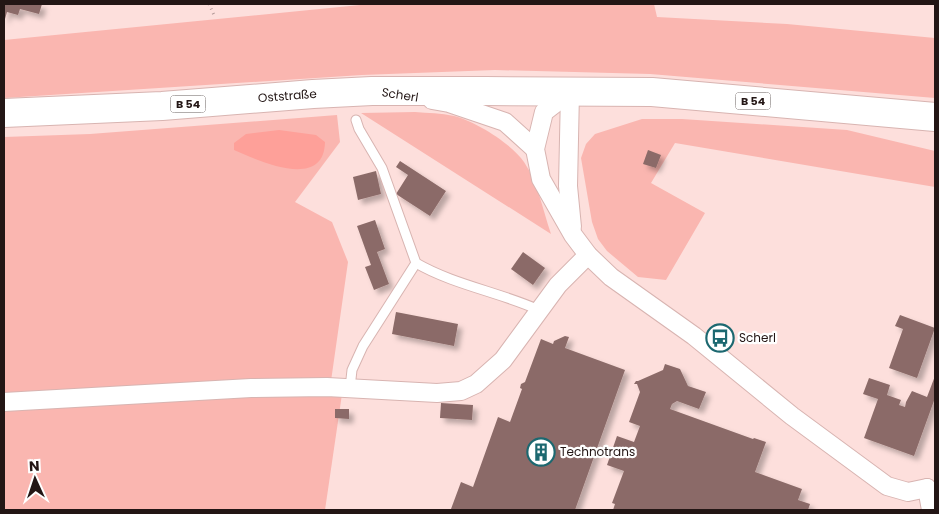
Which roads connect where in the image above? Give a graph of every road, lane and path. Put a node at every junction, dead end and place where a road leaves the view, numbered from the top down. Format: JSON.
{"nodes":[{"id":1,"x":209,"y":4,"type":"edge"},
{"id":2,"x":214,"y":15,"type":"dead end"},
{"id":3,"x":372,"y":91,"type":"junction"},
{"id":4,"x":570,"y":92,"type":"junction"},
{"id":5,"x":4,"y":113,"type":"edge"},
{"id":6,"x":935,"y":117,"type":"edge"},
{"id":7,"x":356,"y":120,"type":"dead end"},
{"id":8,"x":535,"y":149,"type":"junction"},
{"id":9,"x":573,"y":235,"type":"junction"},
{"id":10,"x":588,"y":255,"type":"junction"},
{"id":11,"x":416,"y":263,"type":"junction"},
{"id":12,"x":539,"y":310,"type":"junction"},
{"id":13,"x":350,"y":388,"type":"junction"},
{"id":14,"x":4,"y":402,"type":"edge"},
{"id":15,"x":932,"y":486,"type":"edge"},
{"id":16,"x":931,"y":510,"type":"edge"}],
"edges":[{"from":1,"to":2,"type":"path"},
{"from":3,"to":4,"type":"main road","name":"Oststraße","number":"B 54"},
{"from":3,"to":5,"type":"main road","name":"Oststraße","number":"B 54"},
{"from":3,"to":8,"type":"street","name":"Scherl"},
{"from":4,"to":6,"type":"main road","number":"B 54"},
{"from":4,"to":8,"type":"street"},
{"from":4,"to":9,"type":"street"},
{"from":7,"to":11,"type":"lane"},
{"from":8,"to":9,"type":"street"},
{"from":9,"to":10,"type":"street"},
{"from":10,"to":12,"type":"street"},
{"from":10,"to":15,"type":"street"},
{"from":11,"to":12,"type":"lane"},
{"from":11,"to":13,"type":"lane"},
{"from":12,"to":13,"type":"street"},
{"from":13,"to":14,"type":"street"},
{"from":15,"to":16,"type":"street"}]}
